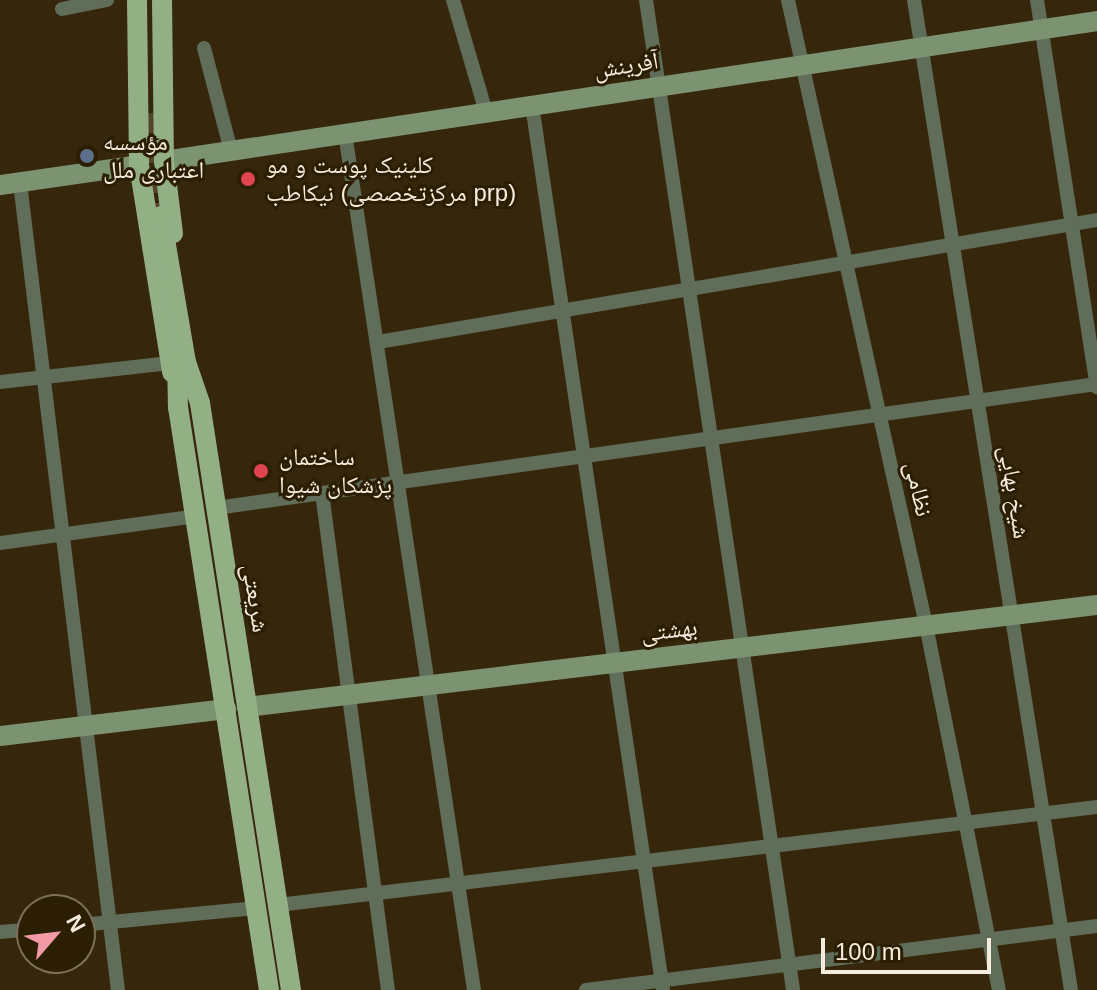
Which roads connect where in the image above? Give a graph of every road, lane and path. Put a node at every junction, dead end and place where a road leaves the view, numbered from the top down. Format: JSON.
{"nodes":[{"id":1,"x":107,"y":0,"type":"edge"},
{"id":2,"x":137,"y":0,"type":"edge"},
{"id":3,"x":149,"y":0,"type":"edge"},
{"id":4,"x":162,"y":0,"type":"edge"},
{"id":5,"x":453,"y":0,"type":"edge"},
{"id":6,"x":646,"y":0,"type":"edge"},
{"id":7,"x":788,"y":0,"type":"edge"},
{"id":8,"x":914,"y":0,"type":"edge"},
{"id":9,"x":1037,"y":0,"type":"edge"},
{"id":10,"x":62,"y":9,"type":"dead end"},
{"id":11,"x":1097,"y":21,"type":"edge"},
{"id":12,"x":1042,"y":29,"type":"junction"},
{"id":13,"x":923,"y":47,"type":"junction"},
{"id":14,"x":204,"y":48,"type":"dead end"},
{"id":15,"x":803,"y":65,"type":"junction"},
{"id":16,"x":659,"y":86,"type":"junction"},
{"id":17,"x":532,"y":105,"type":"junction"},
{"id":18,"x":486,"y":112,"type":"junction"},
{"id":19,"x":149,"y":115,"type":"junction"},
{"id":20,"x":345,"y":133,"type":"junction"},
{"id":21,"x":231,"y":151,"type":"junction"},
{"id":22,"x":164,"y":161,"type":"junction"},
{"id":23,"x":139,"y":165,"type":"junction"},
{"id":24,"x":10,"y":184,"type":"edge"},
{"id":25,"x":158,"y":216,"type":"junction"},
{"id":26,"x":1097,"y":220,"type":"edge"},
{"id":27,"x":1072,"y":224,"type":"junction"},
{"id":28,"x":954,"y":244,"type":"junction"},
{"id":29,"x":846,"y":262,"type":"junction"},
{"id":30,"x":689,"y":289,"type":"junction"},
{"id":31,"x":563,"y":310,"type":"junction"},
{"id":32,"x":378,"y":342,"type":"junction"},
{"id":33,"x":170,"y":363,"type":"junction"},
{"id":34,"x":43,"y":377,"type":"junction"},
{"id":35,"x":0,"y":382,"type":"edge"},
{"id":36,"x":1097,"y":385,"type":"edge"},
{"id":37,"x":978,"y":401,"type":"junction"},
{"id":38,"x":178,"y":407,"type":"junction"},
{"id":39,"x":880,"y":414,"type":"junction"},
{"id":40,"x":711,"y":438,"type":"junction"},
{"id":41,"x":585,"y":456,"type":"junction"},
{"id":42,"x":400,"y":482,"type":"junction"},
{"id":43,"x":322,"y":493,"type":"junction"},
{"id":44,"x":216,"y":508,"type":"junction"},
{"id":45,"x":196,"y":516,"type":"junction"},
{"id":46,"x":62,"y":534,"type":"junction"},
{"id":47,"x":0,"y":543,"type":"edge"},
{"id":48,"x":1097,"y":605,"type":"edge"},
{"id":49,"x":1012,"y":615,"type":"junction"},
{"id":50,"x":926,"y":625,"type":"junction"},
{"id":51,"x":742,"y":648,"type":"junction"},
{"id":52,"x":614,"y":663,"type":"junction"},
{"id":53,"x":430,"y":685,"type":"junction"},
{"id":54,"x":348,"y":695,"type":"junction"},
{"id":55,"x":236,"y":708,"type":"junction"},
{"id":56,"x":85,"y":727,"type":"junction"},
{"id":57,"x":0,"y":736,"type":"edge"},
{"id":58,"x":1097,"y":807,"type":"edge"},
{"id":59,"x":1043,"y":813,"type":"junction"},
{"id":60,"x":966,"y":823,"type":"junction"},
{"id":61,"x":772,"y":846,"type":"junction"},
{"id":62,"x":644,"y":861,"type":"junction"},
{"id":63,"x":458,"y":883,"type":"junction"},
{"id":64,"x":374,"y":893,"type":"junction"},
{"id":65,"x":278,"y":905,"type":"junction"},
{"id":66,"x":257,"y":908,"type":"junction"},
{"id":67,"x":110,"y":922,"type":"junction"},
{"id":68,"x":96,"y":923,"type":"edge"},
{"id":69,"x":1097,"y":926,"type":"edge"},
{"id":70,"x":1062,"y":930,"type":"junction"},
{"id":71,"x":989,"y":940,"type":"junction"},
{"id":72,"x":789,"y":965,"type":"junction"},
{"id":73,"x":662,"y":985,"type":"edge"},
{"id":74,"x":118,"y":990,"type":"edge"},
{"id":75,"x":269,"y":990,"type":"edge"},
{"id":76,"x":291,"y":990,"type":"edge"},
{"id":77,"x":388,"y":990,"type":"edge"},
{"id":78,"x":474,"y":990,"type":"edge"},
{"id":79,"x":586,"y":990,"type":"edge"},
{"id":80,"x":793,"y":990,"type":"edge"},
{"id":81,"x":999,"y":990,"type":"edge"},
{"id":82,"x":1071,"y":990,"type":"edge"}],
"edges":[{"from":1,"to":10,"type":"street"},
{"from":2,"to":19,"type":"main road"},
{"from":3,"to":19,"type":"main road"},
{"from":4,"to":19,"type":"main road"},
{"from":5,"to":18,"type":"street"},
{"from":6,"to":16,"type":"street"},
{"from":7,"to":15,"type":"street","name":"نظامی"},
{"from":8,"to":13,"type":"street","name":"شیخ بهایی"},
{"from":9,"to":12,"type":"street"},
{"from":11,"to":12,"type":"street","name":"آفرینش"},
{"from":12,"to":13,"type":"street","name":"آفرینش"},
{"from":12,"to":27,"type":"street"},
{"from":13,"to":15,"type":"street","name":"آفرینش"},
{"from":13,"to":28,"type":"street","name":"شیخ بهایی"},
{"from":14,"to":21,"type":"street"},
{"from":15,"to":16,"type":"street","name":"آفرینش"},
{"from":15,"to":29,"type":"street","name":"نظامی"},
{"from":16,"to":17,"type":"street","name":"آفرینش"},
{"from":16,"to":30,"type":"street"},
{"from":17,"to":18,"type":"street","name":"آفرینش"},
{"from":17,"to":31,"type":"street"},
{"from":18,"to":20,"type":"street","name":"آفرینش"},
{"from":19,"to":22,"type":"main road"},
{"from":19,"to":23,"type":"main road"},
{"from":20,"to":21,"type":"street","name":"آفرینش"},
{"from":20,"to":32,"type":"street"},
{"from":21,"to":22,"type":"street","name":"آفرینش"},
{"from":22,"to":23,"type":"main road"},
{"from":22,"to":25,"type":"main road"},
{"from":23,"to":24,"type":"street"},
{"from":23,"to":25,"type":"main road"},
{"from":24,"to":34,"type":"street"},
{"from":25,"to":33,"type":"main road"},
{"from":25,"to":38,"type":"main road","name":"شریعتی"},
{"from":25,"to":44,"type":"main road","name":"شریعتی"},
{"from":26,"to":27,"type":"street"},
{"from":27,"to":28,"type":"street"},
{"from":27,"to":36,"type":"street"},
{"from":28,"to":29,"type":"street"},
{"from":28,"to":37,"type":"street","name":"شیخ بهایی"},
{"from":29,"to":30,"type":"street"},
{"from":29,"to":39,"type":"street","name":"نظامی"},
{"from":30,"to":31,"type":"street"},
{"from":30,"to":40,"type":"street"},
{"from":31,"to":32,"type":"street"},
{"from":31,"to":41,"type":"street"},
{"from":32,"to":42,"type":"street"},
{"from":33,"to":34,"type":"street"},
{"from":33,"to":38,"type":"main road"},
{"from":34,"to":35,"type":"street"},
{"from":34,"to":46,"type":"street"},
{"from":36,"to":37,"type":"street"},
{"from":37,"to":39,"type":"street"},
{"from":37,"to":49,"type":"street","name":"شیخ بهایی"},
{"from":38,"to":45,"type":"main road","name":"شریعتی"},
{"from":39,"to":40,"type":"street"},
{"from":39,"to":50,"type":"street","name":"نظامی"},
{"from":40,"to":41,"type":"street"},
{"from":40,"to":51,"type":"street"},
{"from":41,"to":42,"type":"street"},
{"from":41,"to":52,"type":"street"},
{"from":42,"to":43,"type":"street"},
{"from":42,"to":53,"type":"street"},
{"from":43,"to":44,"type":"street"},
{"from":43,"to":54,"type":"street"},
{"from":44,"to":55,"type":"main road","name":"شریعتی"},
{"from":45,"to":46,"type":"street"},
{"from":45,"to":55,"type":"main road","name":"شریعتی"},
{"from":46,"to":47,"type":"street"},
{"from":46,"to":56,"type":"street"},
{"from":48,"to":49,"type":"street","name":"بهشتی"},
{"from":49,"to":50,"type":"street","name":"بهشتی"},
{"from":49,"to":59,"type":"street","name":"شیخ بهایی"},
{"from":50,"to":51,"type":"street","name":"بهشتی"},
{"from":50,"to":60,"type":"street","name":"نظامی"},
{"from":51,"to":52,"type":"street","name":"بهشتی"},
{"from":51,"to":61,"type":"street"},
{"from":52,"to":53,"type":"street","name":"بهشتی"},
{"from":52,"to":62,"type":"street"},
{"from":53,"to":54,"type":"street","name":"بهشتی"},
{"from":53,"to":63,"type":"street"},
{"from":54,"to":55,"type":"street","name":"بهشتی"},
{"from":54,"to":64,"type":"street"},
{"from":55,"to":56,"type":"street","name":"بهشتی"},
{"from":55,"to":65,"type":"main road","name":"شریعتی"},
{"from":55,"to":66,"type":"main road","name":"شریعتی"},
{"from":56,"to":57,"type":"street","name":"بهشتی"},
{"from":56,"to":67,"type":"street"},
{"from":58,"to":59,"type":"street"},
{"from":59,"to":60,"type":"street"},
{"from":59,"to":70,"type":"street","name":"شیخ بهایی"},
{"from":60,"to":61,"type":"street"},
{"from":60,"to":71,"type":"street","name":"نظامی"},
{"from":61,"to":62,"type":"street"},
{"from":61,"to":72,"type":"street"},
{"from":62,"to":63,"type":"street"},
{"from":62,"to":73,"type":"street"},
{"from":63,"to":64,"type":"street"},
{"from":63,"to":78,"type":"street"},
{"from":64,"to":65,"type":"street"},
{"from":64,"to":77,"type":"street"},
{"from":65,"to":76,"type":"main road","name":"شریعتی"},
{"from":66,"to":67,"type":"street"},
{"from":66,"to":75,"type":"main road","name":"شریعتی"},
{"from":67,"to":68,"type":"street"},
{"from":67,"to":74,"type":"street"},
{"from":69,"to":70,"type":"street"},
{"from":70,"to":71,"type":"street"},
{"from":70,"to":82,"type":"street","name":"شیخ بهایی"},
{"from":71,"to":72,"type":"street"},
{"from":71,"to":81,"type":"street","name":"نظامی"},
{"from":72,"to":73,"type":"street"},
{"from":72,"to":80,"type":"street"},
{"from":73,"to":79,"type":"street"}]}
